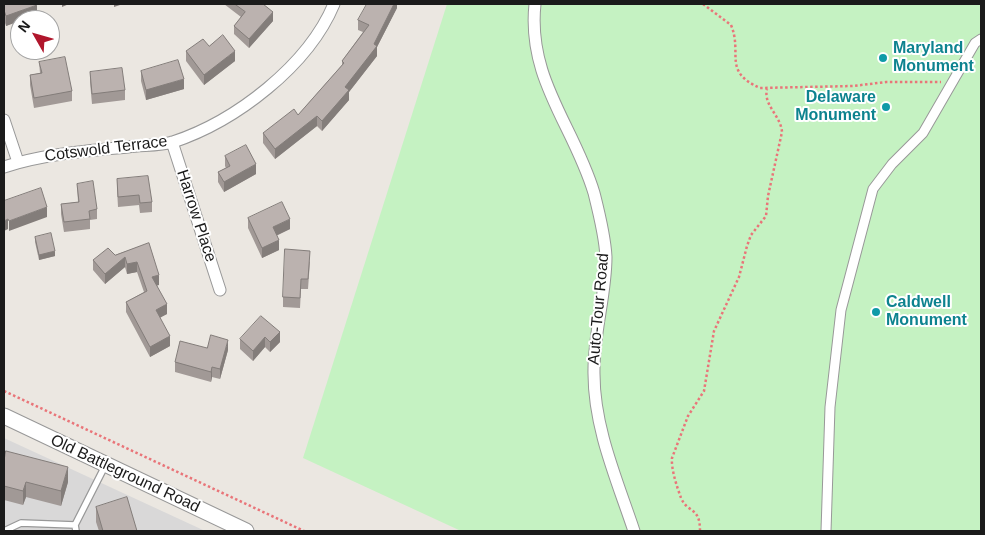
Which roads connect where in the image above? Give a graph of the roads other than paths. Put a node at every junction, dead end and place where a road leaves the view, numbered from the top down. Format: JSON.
{"nodes":[{"id":1,"x":334,"y":4,"type":"edge"},
{"id":2,"x":536,"y":4,"type":"edge"},
{"id":3,"x":981,"y":39,"type":"edge"},
{"id":4,"x":4,"y":120,"type":"edge"},
{"id":5,"x":172,"y":142,"type":"junction"},
{"id":6,"x":18,"y":162,"type":"junction"},
{"id":7,"x":4,"y":167,"type":"edge"},
{"id":8,"x":220,"y":290,"type":"dead end"},
{"id":9,"x":4,"y":416,"type":"edge"},
{"id":10,"x":106,"y":464,"type":"junction"},
{"id":11,"x":75,"y":528,"type":"edge"},
{"id":12,"x":4,"y":531,"type":"edge"},
{"id":13,"x":246,"y":531,"type":"edge"},
{"id":14,"x":634,"y":531,"type":"edge"},
{"id":15,"x":826,"y":531,"type":"edge"}],
"edges":[{"from":1,"to":5,"type":"street","name":"Cotswold Terrace"},
{"from":2,"to":14,"type":"street","name":"Auto-Tour Road"},
{"from":3,"to":15,"type":"street"},
{"from":4,"to":6,"type":"street"},
{"from":5,"to":6,"type":"street","name":"Cotswold Terrace"},
{"from":5,"to":8,"type":"street","name":"Harrow Place"},
{"from":6,"to":7,"type":"street","name":"Cotswold Terrace"},
{"from":9,"to":10,"type":"street","name":"Old Battleground Road"},
{"from":10,"to":11,"type":"lane"},
{"from":10,"to":13,"type":"street","name":"Old Battleground Road"},
{"from":11,"to":12,"type":"lane"}]}
